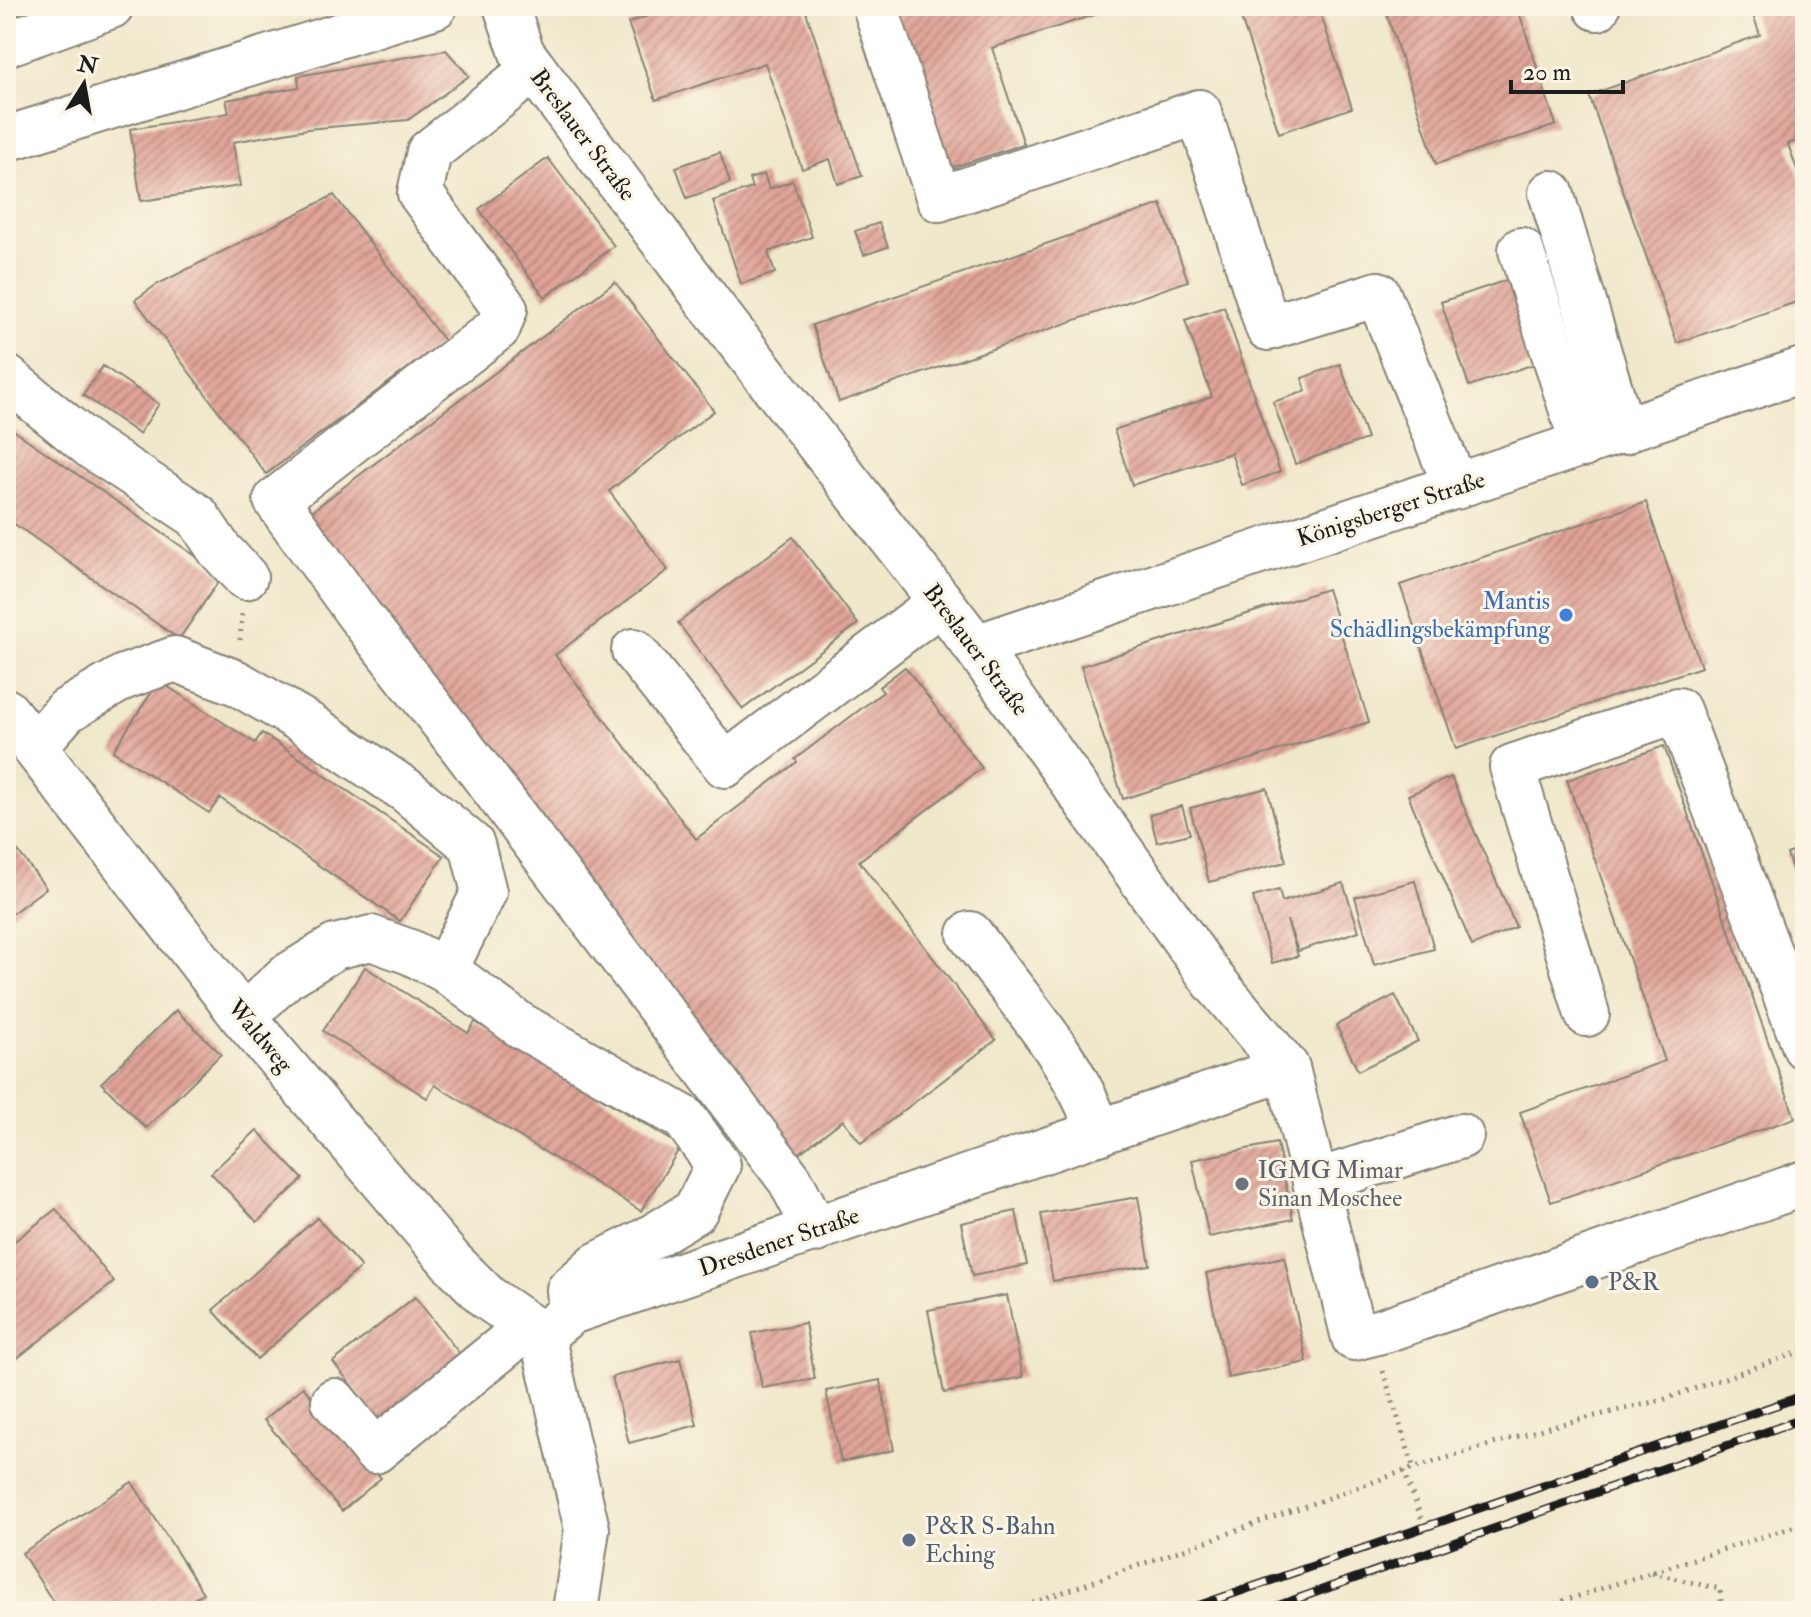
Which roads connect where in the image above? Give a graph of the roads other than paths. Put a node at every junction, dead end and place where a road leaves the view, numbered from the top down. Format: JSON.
{"nodes":[{"id":1,"x":111,"y":6,"type":"edge"},
{"id":2,"x":435,"y":6,"type":"edge"},
{"id":3,"x":506,"y":6,"type":"edge"},
{"id":4,"x":875,"y":6,"type":"edge"},
{"id":5,"x":325,"y":23,"type":"edge"},
{"id":6,"x":6,"y":44,"type":"edge"},
{"id":7,"x":534,"y":69,"type":"junction"},
{"id":8,"x":6,"y":139,"type":"edge"},
{"id":9,"x":1551,"y":193,"type":"dead end"},
{"id":10,"x":1521,"y":250,"type":"dead end"},
{"id":11,"x":1805,"y":369,"type":"edge"},
{"id":12,"x":6,"y":377,"type":"edge"},
{"id":13,"x":1603,"y":438,"type":"junction"},
{"id":14,"x":1456,"y":487,"type":"junction"},
{"id":15,"x":245,"y":577,"type":"road end"},
{"id":16,"x":941,"y":602,"type":"junction"},
{"id":17,"x":976,"y":647,"type":"junction"},
{"id":18,"x":634,"y":651,"type":"dead end"},
{"id":19,"x":6,"y":711,"type":"edge"},
{"id":20,"x":35,"y":746,"type":"junction"},
{"id":21,"x":970,"y":934,"type":"dead end"},
{"id":22,"x":445,"y":970,"type":"junction"},
{"id":23,"x":1587,"y":1014,"type":"dead end"},
{"id":24,"x":243,"y":1017,"type":"junction"},
{"id":25,"x":1805,"y":1047,"type":"edge"},
{"id":26,"x":1287,"y":1068,"type":"junction"},
{"id":27,"x":1099,"y":1133,"type":"junction"},
{"id":28,"x":1461,"y":1136,"type":"dead end"},
{"id":29,"x":1315,"y":1182,"type":"junction"},
{"id":30,"x":1805,"y":1183,"type":"edge"},
{"id":31,"x":816,"y":1230,"type":"junction"},
{"id":32,"x":548,"y":1325,"type":"junction"},
{"id":33,"x":334,"y":1401,"type":"dead end"},
{"id":34,"x":575,"y":1611,"type":"edge"}],
"edges":[{"from":1,"to":6,"type":"street"},
{"from":2,"to":5,"type":"street"},
{"from":3,"to":7,"type":"street","name":"Breslauer Straße"},
{"from":4,"to":14,"type":"street"},
{"from":5,"to":8,"type":"street"},
{"from":7,"to":16,"type":"street","name":"Breslauer Straße"},
{"from":7,"to":31,"type":"street"},
{"from":9,"to":13,"type":"street"},
{"from":10,"to":13,"type":"street"},
{"from":11,"to":13,"type":"street","name":"Königsberger Straße"},
{"from":12,"to":15,"type":"street"},
{"from":13,"to":14,"type":"street","name":"Königsberger Straße"},
{"from":14,"to":17,"type":"street","name":"Königsberger Straße"},
{"from":16,"to":17,"type":"street","name":"Breslauer Straße"},
{"from":16,"to":18,"type":"street"},
{"from":17,"to":26,"type":"street","name":"Breslauer Straße"},
{"from":19,"to":20,"type":"street","name":"Waldweg"},
{"from":20,"to":22,"type":"street"},
{"from":20,"to":24,"type":"street","name":"Waldweg"},
{"from":21,"to":27,"type":"street"},
{"from":22,"to":24,"type":"street"},
{"from":22,"to":32,"type":"street"},
{"from":23,"to":25,"type":"street"},
{"from":24,"to":32,"type":"street","name":"Waldweg"},
{"from":26,"to":27,"type":"street","name":"Dresdener Straße"},
{"from":26,"to":29,"type":"street","name":"Breslauer Straße"},
{"from":27,"to":31,"type":"street","name":"Dresdener Straße"},
{"from":28,"to":29,"type":"street"},
{"from":29,"to":30,"type":"street","name":"Breslauer Straße"},
{"from":31,"to":32,"type":"street","name":"Dresdener Straße"},
{"from":32,"to":33,"type":"street"},
{"from":32,"to":34,"type":"street"}]}
